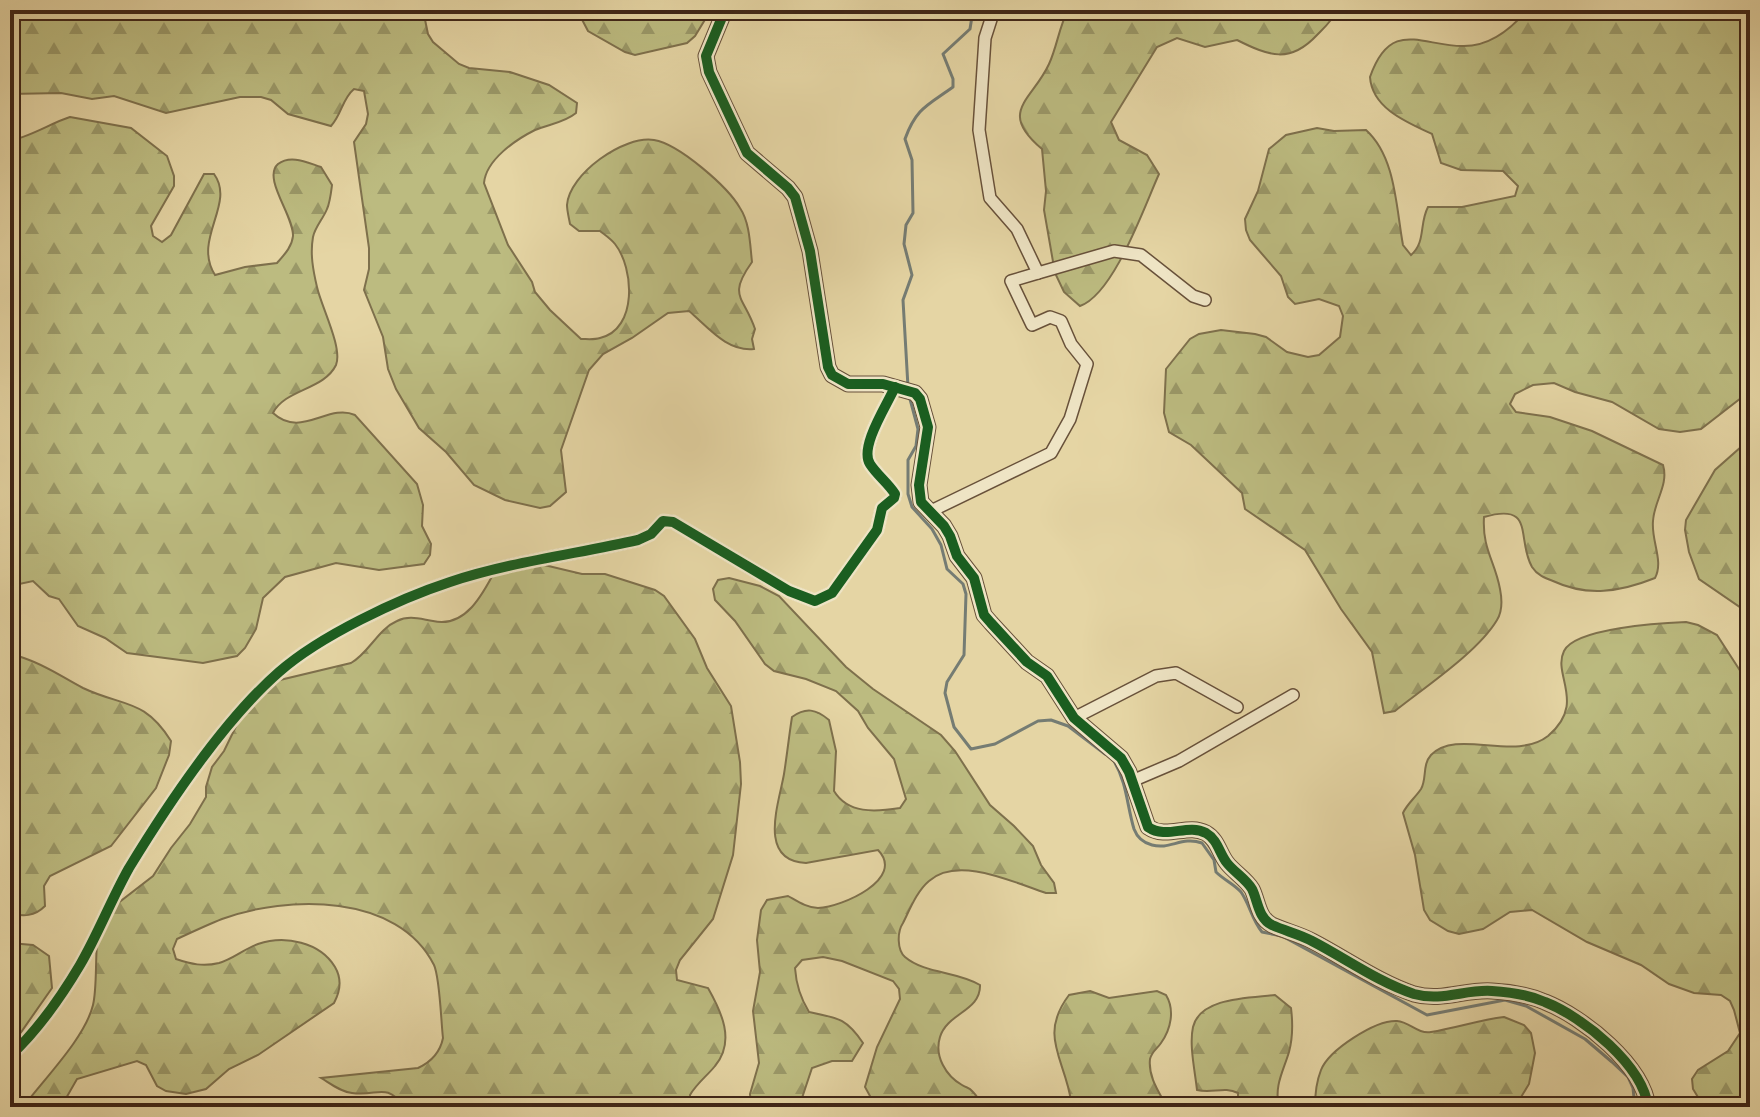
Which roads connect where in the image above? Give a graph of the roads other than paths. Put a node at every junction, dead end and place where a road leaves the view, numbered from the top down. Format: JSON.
{"nodes":[{"id":1,"x":725,"y":10,"type":"edge"},
{"id":2,"x":994,"y":10,"type":"edge"},
{"id":3,"x":1038,"y":273,"type":"junction"},
{"id":4,"x":1205,"y":300,"type":"dead end"},
{"id":5,"x":904,"y":390,"type":"junction"},
{"id":6,"x":929,"y":512,"type":"junction"},
{"id":7,"x":1293,"y":695,"type":"dead end"},
{"id":8,"x":1237,"y":707,"type":"dead end"},
{"id":9,"x":1074,"y":718,"type":"junction"},
{"id":10,"x":1132,"y":781,"type":"junction"},
{"id":11,"x":10,"y":1056,"type":"edge"},
{"id":12,"x":1648,"y":1107,"type":"edge"}],
"edges":[{"from":1,"to":5,"type":"street"},
{"from":2,"to":3,"type":"street"},
{"from":3,"to":4,"type":"street"},
{"from":3,"to":6,"type":"street"},
{"from":5,"to":6,"type":"street"},
{"from":5,"to":11,"type":"street"},
{"from":6,"to":9,"type":"street"},
{"from":7,"to":10,"type":"street"},
{"from":8,"to":9,"type":"street"},
{"from":9,"to":10,"type":"street"},
{"from":10,"to":12,"type":"street"}]}
